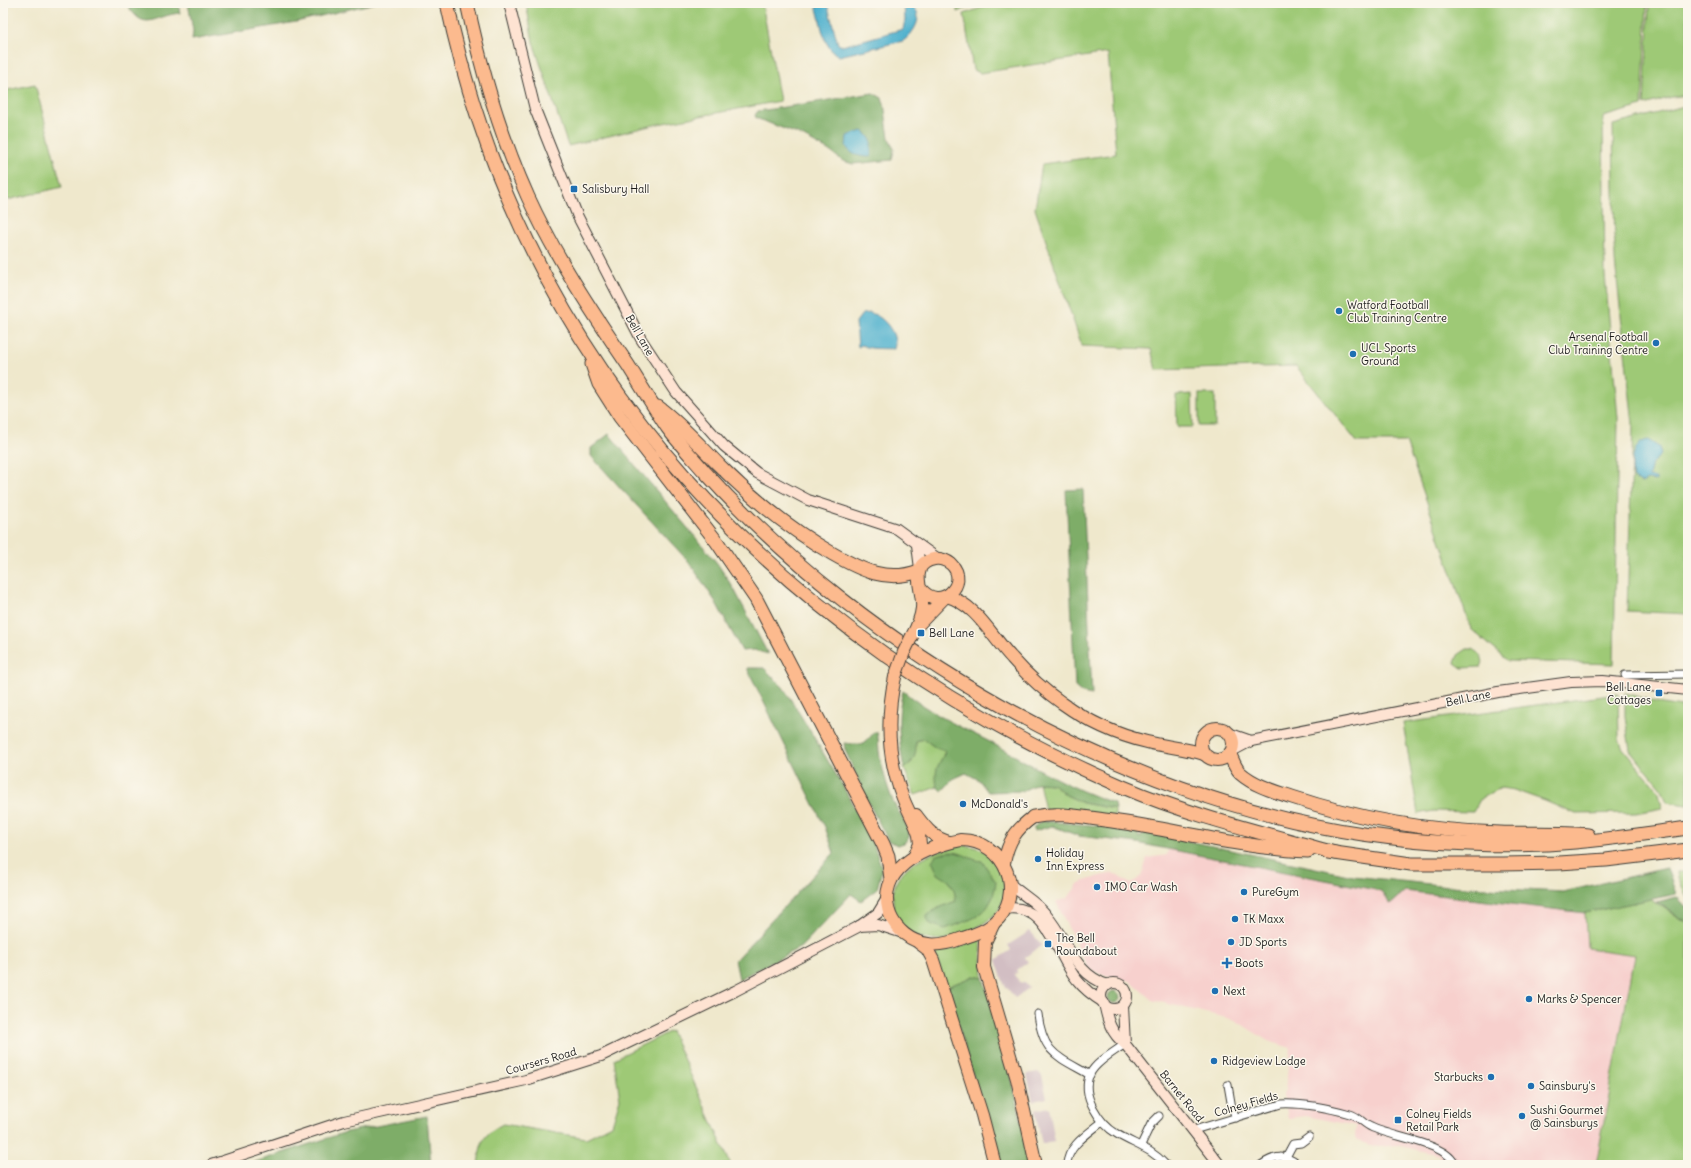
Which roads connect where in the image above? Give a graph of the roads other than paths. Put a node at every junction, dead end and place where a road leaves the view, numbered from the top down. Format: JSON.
{"nodes":[{"id":1,"x":447,"y":3,"type":"edge"},
{"id":2,"x":467,"y":3,"type":"edge"},
{"id":3,"x":509,"y":3,"type":"edge"},
{"id":4,"x":584,"y":344,"type":"junction"},
{"id":5,"x":654,"y":404,"type":"junction"},
{"id":6,"x":918,"y":545,"type":"junction"},
{"id":7,"x":937,"y":558,"type":"junction"},
{"id":8,"x":919,"y":570,"type":"junction"},
{"id":9,"x":957,"y":579,"type":"junction"},
{"id":10,"x":921,"y":589,"type":"junction"},
{"id":11,"x":946,"y":596,"type":"junction"},
{"id":12,"x":968,"y":605,"type":"junction"},
{"id":13,"x":918,"y":625,"type":"junction"},
{"id":14,"x":1688,"y":674,"type":"edge"},
{"id":15,"x":1625,"y":675,"type":"dead end"},
{"id":16,"x":1688,"y":690,"type":"edge"},
{"id":17,"x":1228,"y":733,"type":"junction"},
{"id":18,"x":1202,"y":739,"type":"junction"},
{"id":19,"x":1251,"y":741,"type":"junction"},
{"id":20,"x":1186,"y":748,"type":"junction"},
{"id":21,"x":1231,"y":753,"type":"junction"},
{"id":22,"x":1204,"y":754,"type":"junction"},
{"id":23,"x":903,"y":798,"type":"junction"},
{"id":24,"x":1033,"y":817,"type":"joint"},
{"id":25,"x":1688,"y":828,"type":"edge"},
{"id":26,"x":1612,"y":838,"type":"junction"},
{"id":27,"x":949,"y":842,"type":"junction"},
{"id":28,"x":1688,"y":850,"type":"edge"},
{"id":29,"x":1335,"y":853,"type":"junction"},
{"id":30,"x":914,"y":857,"type":"junction"},
{"id":31,"x":1004,"y":863,"type":"junction"},
{"id":32,"x":891,"y":879,"type":"junction"},
{"id":33,"x":1010,"y":884,"type":"junction"},
{"id":34,"x":886,"y":900,"type":"junction"},
{"id":35,"x":1005,"y":909,"type":"junction"},
{"id":36,"x":993,"y":924,"type":"junction"},
{"id":37,"x":858,"y":927,"type":"junction"},
{"id":38,"x":900,"y":932,"type":"junction"},
{"id":39,"x":919,"y":943,"type":"junction"},
{"id":40,"x":1108,"y":985,"type":"junction"},
{"id":41,"x":1103,"y":1003,"type":"junction"},
{"id":42,"x":1123,"y":1006,"type":"junction"},
{"id":43,"x":1038,"y":1014,"type":"dead end"},
{"id":44,"x":1125,"y":1044,"type":"junction"},
{"id":45,"x":1090,"y":1075,"type":"junction"},
{"id":46,"x":1228,"y":1085,"type":"dead end"},
{"id":47,"x":1158,"y":1116,"type":"dead end"},
{"id":48,"x":1236,"y":1118,"type":"junction"},
{"id":49,"x":1102,"y":1122,"type":"junction"},
{"id":50,"x":1194,"y":1130,"type":"junction"},
{"id":51,"x":1309,"y":1138,"type":"dead end"},
{"id":52,"x":1141,"y":1145,"type":"junction"},
{"id":53,"x":1286,"y":1157,"type":"junction"},
{"id":54,"x":211,"y":1165,"type":"edge"},
{"id":55,"x":995,"y":1165,"type":"edge"},
{"id":56,"x":1036,"y":1165,"type":"edge"},
{"id":57,"x":1067,"y":1165,"type":"edge"},
{"id":58,"x":1166,"y":1165,"type":"edge"},
{"id":59,"x":1220,"y":1165,"type":"edge"},
{"id":60,"x":1261,"y":1165,"type":"edge"},
{"id":61,"x":1299,"y":1165,"type":"edge"},
{"id":62,"x":1455,"y":1165,"type":"edge"}],
"edges":[{"from":1,"to":4,"type":"highway"},
{"from":2,"to":5,"type":"highway"},
{"from":3,"to":6,"type":"street","name":"Bell Lane"},
{"from":4,"to":29,"type":"highway"},
{"from":4,"to":32,"type":"highway"},
{"from":5,"to":8,"type":"highway"},
{"from":5,"to":26,"type":"highway"},
{"from":6,"to":7,"type":"street","name":"Bell Lane"},
{"from":6,"to":8,"type":"street"},
{"from":7,"to":8,"type":"main road"},
{"from":7,"to":9,"type":"main road"},
{"from":8,"to":10,"type":"main road"},
{"from":9,"to":11,"type":"main road"},
{"from":9,"to":12,"type":"main road"},
{"from":10,"to":11,"type":"main road"},
{"from":10,"to":13,"type":"main road"},
{"from":11,"to":12,"type":"main road"},
{"from":11,"to":13,"type":"main road"},
{"from":12,"to":20,"type":"main road"},
{"from":13,"to":23,"type":"main road","bridge":true},
{"from":14,"to":15,"type":"street"},
{"from":16,"to":19,"type":"street","name":"Bell Lane"},
{"from":17,"to":18,"type":"main road"},
{"from":17,"to":19,"type":"street"},
{"from":17,"to":21,"type":"main road"},
{"from":18,"to":20,"type":"main road"},
{"from":18,"to":22,"type":"main road"},
{"from":19,"to":21,"type":"street","name":"Bell Lane"},
{"from":20,"to":22,"type":"main road"},
{"from":21,"to":22,"type":"main road"},
{"from":21,"to":26,"type":"highway"},
{"from":23,"to":27,"type":"main road"},
{"from":23,"to":30,"type":"main road"},
{"from":24,"to":29,"type":"highway"},
{"from":24,"to":31,"type":"main road"},
{"from":25,"to":26,"type":"highway"},
{"from":27,"to":30,"type":"main road"},
{"from":27,"to":31,"type":"main road"},
{"from":28,"to":29,"type":"highway"},
{"from":30,"to":32,"type":"main road"},
{"from":31,"to":33,"type":"main road"},
{"from":32,"to":34,"type":"main road"},
{"from":33,"to":35,"type":"main road"},
{"from":33,"to":40,"type":"street"},
{"from":34,"to":37,"type":"street","name":"Coursers Road"},
{"from":34,"to":38,"type":"main road"},
{"from":35,"to":36,"type":"main road"},
{"from":35,"to":41,"type":"street"},
{"from":36,"to":39,"type":"main road"},
{"from":36,"to":56,"type":"main road"},
{"from":37,"to":38,"type":"street","name":"Coursers Road"},
{"from":37,"to":54,"type":"street","name":"Coursers Road"},
{"from":38,"to":39,"type":"main road"},
{"from":39,"to":55,"type":"main road"},
{"from":40,"to":41,"type":"street"},
{"from":40,"to":42,"type":"street"},
{"from":41,"to":42,"type":"street"},
{"from":41,"to":44,"type":"street","name":"Barnet Road"},
{"from":42,"to":44,"type":"street"},
{"from":43,"to":45,"type":"street"},
{"from":44,"to":45,"type":"street"},
{"from":44,"to":50,"type":"street","name":"Barnet Road"},
{"from":45,"to":49,"type":"street"},
{"from":46,"to":48,"type":"street"},
{"from":47,"to":52,"type":"street"},
{"from":48,"to":50,"type":"street","name":"Colney Fields"},
{"from":48,"to":62,"type":"street","name":"Colney Fields"},
{"from":49,"to":52,"type":"street"},
{"from":49,"to":57,"type":"street"},
{"from":50,"to":59,"type":"street","name":"Barnet Road"},
{"from":51,"to":53,"type":"street"},
{"from":52,"to":58,"type":"street"},
{"from":53,"to":60,"type":"street"},
{"from":53,"to":61,"type":"street"}]}
